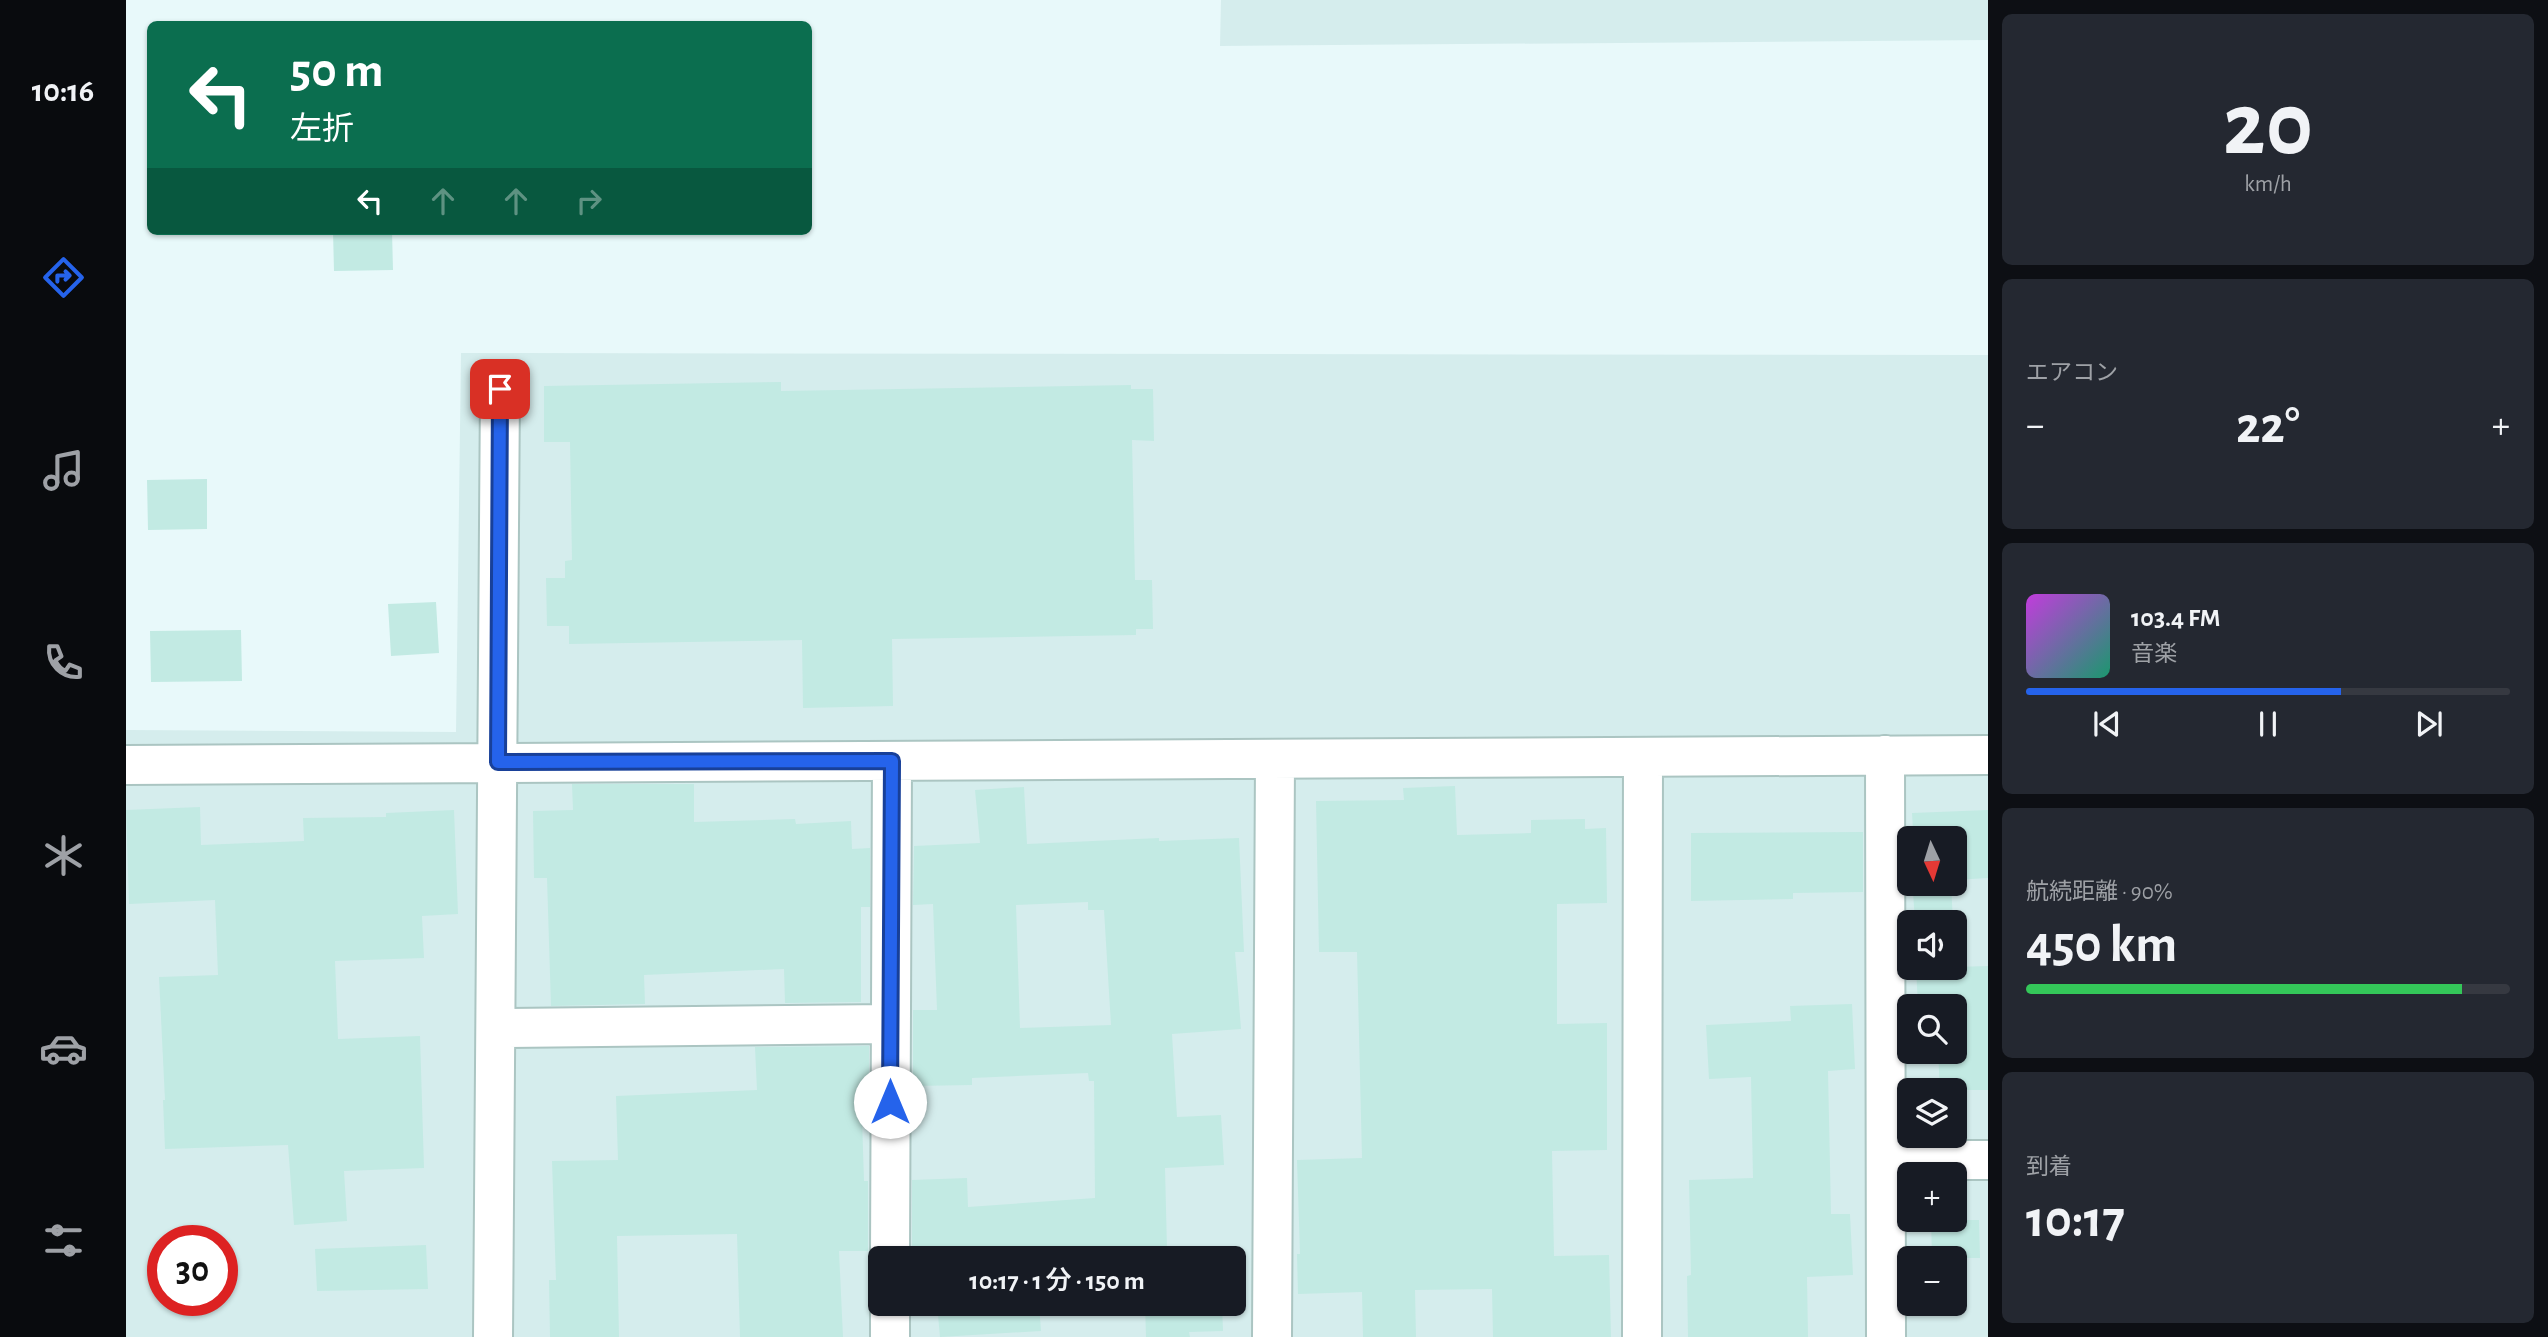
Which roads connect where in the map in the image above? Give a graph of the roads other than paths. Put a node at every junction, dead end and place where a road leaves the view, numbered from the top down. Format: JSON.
{"nodes":[{"id":1,"x":500,"y":389,"type":"dead end"},
{"id":2,"x":1885,"y":755,"type":"junction"},
{"id":3,"x":1988,"y":755,"type":"edge"},
{"id":4,"x":1643,"y":757,"type":"junction"},
{"id":5,"x":1275,"y":759,"type":"junction"},
{"id":6,"x":892,"y":761,"type":"junction"},
{"id":7,"x":498,"y":762,"type":"junction"},
{"id":8,"x":126,"y":765,"type":"edge"},
{"id":9,"x":889,"y":1024,"type":"junction"},
{"id":10,"x":497,"y":1028,"type":"junction"},
{"id":11,"x":1886,"y":1160,"type":"junction"},
{"id":12,"x":1988,"y":1160,"type":"edge"},
{"id":13,"x":890,"y":1246,"type":"edge"},
{"id":14,"x":890,"y":1316,"type":"edge"},
{"id":15,"x":493,"y":1337,"type":"edge"},
{"id":16,"x":890,"y":1337,"type":"edge"},
{"id":17,"x":1272,"y":1337,"type":"edge"},
{"id":18,"x":1642,"y":1337,"type":"edge"},
{"id":19,"x":1886,"y":1337,"type":"edge"}],
"edges":[{"from":1,"to":7,"type":"street"},
{"from":2,"to":3,"type":"street"},
{"from":2,"to":4,"type":"street"},
{"from":2,"to":11,"type":"street"},
{"from":4,"to":5,"type":"street"},
{"from":4,"to":18,"type":"street"},
{"from":5,"to":6,"type":"street"},
{"from":5,"to":17,"type":"street"},
{"from":6,"to":7,"type":"street"},
{"from":6,"to":9,"type":"street"},
{"from":7,"to":8,"type":"street"},
{"from":7,"to":10,"type":"street"},
{"from":9,"to":10,"type":"street"},
{"from":9,"to":13,"type":"street"},
{"from":10,"to":15,"type":"street"},
{"from":11,"to":12,"type":"street"},
{"from":11,"to":19,"type":"street"},
{"from":14,"to":16,"type":"street"}]}
